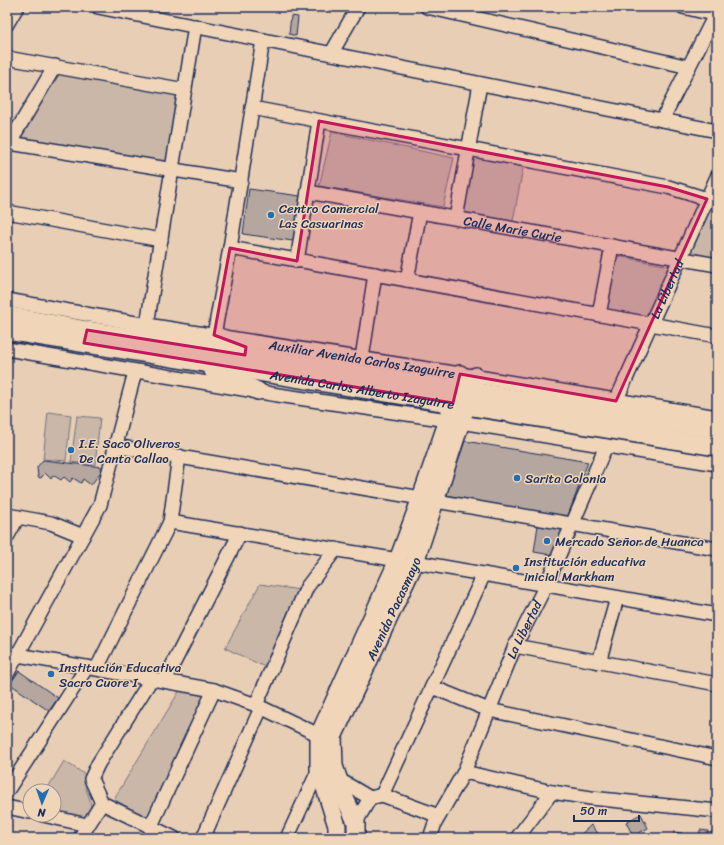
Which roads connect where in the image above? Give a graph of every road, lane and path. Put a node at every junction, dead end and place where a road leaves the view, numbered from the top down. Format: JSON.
{"nodes":[{"id":1,"x":17,"y":7,"type":"edge"},
{"id":2,"x":98,"y":7,"type":"edge"},
{"id":3,"x":358,"y":7,"type":"edge"},
{"id":4,"x":427,"y":7,"type":"edge"},
{"id":5,"x":683,"y":7,"type":"edge"},
{"id":6,"x":716,"y":15,"type":"edge"},
{"id":7,"x":7,"y":24,"type":"edge"},
{"id":8,"x":195,"y":26,"type":"junction"},
{"id":9,"x":263,"y":40,"type":"junction"},
{"id":10,"x":331,"y":54,"type":"junction"},
{"id":11,"x":7,"y":58,"type":"edge"},
{"id":12,"x":55,"y":66,"type":"junction"},
{"id":13,"x":689,"y":67,"type":"junction"},
{"id":14,"x":480,"y":84,"type":"junction"},
{"id":15,"x":185,"y":90,"type":"junction"},
{"id":16,"x":252,"y":108,"type":"junction"},
{"id":17,"x":662,"y":120,"type":"junction"},
{"id":18,"x":319,"y":121,"type":"junction"},
{"id":19,"x":717,"y":131,"type":"edge"},
{"id":20,"x":8,"y":145,"type":"edge"},
{"id":21,"x":468,"y":149,"type":"junction"},
{"id":22,"x":172,"y":170,"type":"junction"},
{"id":23,"x":717,"y":177,"type":"edge"},
{"id":24,"x":240,"y":181,"type":"junction"},
{"id":25,"x":308,"y":192,"type":"junction"},
{"id":26,"x":707,"y":199,"type":"junction"},
{"id":27,"x":7,"y":212,"type":"edge"},
{"id":28,"x":420,"y":212,"type":"junction"},
{"id":29,"x":456,"y":218,"type":"junction"},
{"id":30,"x":161,"y":240,"type":"junction"},
{"id":31,"x":612,"y":246,"type":"junction"},
{"id":32,"x":230,"y":248,"type":"junction"},
{"id":33,"x":680,"y":259,"type":"junction"},
{"id":34,"x":297,"y":260,"type":"junction"},
{"id":35,"x":717,"y":265,"type":"edge"},
{"id":36,"x":375,"y":274,"type":"junction"},
{"id":37,"x":407,"y":280,"type":"junction"},
{"id":38,"x":7,"y":300,"type":"edge"},
{"id":39,"x":7,"y":315,"type":"edge"},
{"id":40,"x":599,"y":315,"type":"junction"},
{"id":41,"x":651,"y":324,"type":"junction"},
{"id":42,"x":147,"y":325,"type":"junction"},
{"id":43,"x":7,"y":332,"type":"edge"},
{"id":44,"x":214,"y":335,"type":"junction"},
{"id":45,"x":717,"y":336,"type":"edge"},
{"id":46,"x":86,"y":337,"type":"junction"},
{"id":47,"x":7,"y":349,"type":"edge"},
{"id":48,"x":362,"y":358,"type":"junction"},
{"id":49,"x":282,"y":361,"type":"junction"},
{"id":50,"x":191,"y":362,"type":"junction"},
{"id":51,"x":135,"y":372,"type":"junction"},
{"id":52,"x":464,"y":390,"type":"junction"},
{"id":53,"x":258,"y":391,"type":"junction"},
{"id":54,"x":616,"y":401,"type":"junction"},
{"id":55,"x":717,"y":418,"type":"edge"},
{"id":56,"x":455,"y":421,"type":"junction"},
{"id":57,"x":717,"y":430,"type":"edge"},
{"id":58,"x":115,"y":446,"type":"junction"},
{"id":59,"x":606,"y":446,"type":"junction"},
{"id":60,"x":717,"y":447,"type":"edge"},
{"id":61,"x":179,"y":456,"type":"junction"},
{"id":62,"x":717,"y":464,"type":"edge"},
{"id":63,"x":429,"y":499,"type":"junction"},
{"id":64,"x":12,"y":516,"type":"edge"},
{"id":65,"x":170,"y":522,"type":"junction"},
{"id":66,"x":571,"y":525,"type":"junction"},
{"id":67,"x":240,"y":533,"type":"junction"},
{"id":68,"x":83,"y":536,"type":"junction"},
{"id":69,"x":7,"y":537,"type":"edge"},
{"id":70,"x":336,"y":549,"type":"junction"},
{"id":71,"x":717,"y":549,"type":"edge"},
{"id":72,"x":398,"y":560,"type":"junction"},
{"id":73,"x":415,"y":562,"type":"junction"},
{"id":74,"x":484,"y":574,"type":"junction"},
{"id":75,"x":546,"y":585,"type":"junction"},
{"id":76,"x":617,"y":598,"type":"junction"},
{"id":77,"x":717,"y":615,"type":"edge"},
{"id":78,"x":515,"y":646,"type":"junction"},
{"id":79,"x":13,"y":654,"type":"edge"},
{"id":80,"x":599,"y":662,"type":"junction"},
{"id":81,"x":92,"y":668,"type":"junction"},
{"id":82,"x":7,"y":674,"type":"edge"},
{"id":83,"x":158,"y":679,"type":"junction"},
{"id":84,"x":717,"y":684,"type":"edge"},
{"id":85,"x":432,"y":687,"type":"junction"},
{"id":86,"x":214,"y":690,"type":"junction"},
{"id":87,"x":346,"y":692,"type":"junction"},
{"id":88,"x":258,"y":706,"type":"junction"},
{"id":89,"x":489,"y":710,"type":"junction"},
{"id":90,"x":319,"y":735,"type":"junction"},
{"id":91,"x":717,"y":758,"type":"edge"},
{"id":92,"x":319,"y":769,"type":"junction"},
{"id":93,"x":464,"y":772,"type":"junction"},
{"id":94,"x":338,"y":778,"type":"junction"},
{"id":95,"x":7,"y":791,"type":"edge"},
{"id":96,"x":552,"y":792,"type":"junction"},
{"id":97,"x":376,"y":797,"type":"junction"},
{"id":98,"x":102,"y":803,"type":"junction"},
{"id":99,"x":7,"y":807,"type":"edge"},
{"id":100,"x":22,"y":810,"type":"edge"},
{"id":101,"x":717,"y":811,"type":"edge"},
{"id":102,"x":439,"y":816,"type":"junction"},
{"id":103,"x":62,"y":819,"type":"edge"},
{"id":104,"x":87,"y":825,"type":"junction"},
{"id":105,"x":150,"y":828,"type":"junction"},
{"id":106,"x":356,"y":830,"type":"edge"},
{"id":107,"x":80,"y":838,"type":"edge"},
{"id":108,"x":174,"y":838,"type":"edge"},
{"id":109,"x":203,"y":838,"type":"edge"},
{"id":110,"x":287,"y":838,"type":"edge"},
{"id":111,"x":337,"y":838,"type":"edge"},
{"id":112,"x":430,"y":838,"type":"edge"},
{"id":113,"x":517,"y":838,"type":"edge"}],
"edges":[{"from":1,"to":7,"type":"street"},
{"from":2,"to":8,"type":"street"},
{"from":3,"to":10,"type":"street"},
{"from":4,"to":13,"type":"street"},
{"from":5,"to":6,"type":"street"},
{"from":6,"to":13,"type":"street"},
{"from":8,"to":9,"type":"street"},
{"from":8,"to":15,"type":"street"},
{"from":9,"to":10,"type":"street"},
{"from":9,"to":16,"type":"street"},
{"from":10,"to":14,"type":"street"},
{"from":11,"to":12,"type":"street"},
{"from":12,"to":15,"type":"street"},
{"from":12,"to":20,"type":"street"},
{"from":13,"to":17,"type":"street"},
{"from":14,"to":17,"type":"street"},
{"from":14,"to":21,"type":"street"},
{"from":15,"to":22,"type":"street"},
{"from":16,"to":18,"type":"street"},
{"from":16,"to":24,"type":"street"},
{"from":17,"to":19,"type":"street"},
{"from":18,"to":21,"type":"street"},
{"from":18,"to":25,"type":"street"},
{"from":20,"to":22,"type":"street"},
{"from":21,"to":26,"type":"street"},
{"from":21,"to":29,"type":"street"},
{"from":22,"to":24,"type":"street"},
{"from":22,"to":30,"type":"street"},
{"from":23,"to":26,"type":"street","name":"La Libertad"},
{"from":24,"to":32,"type":"street"},
{"from":25,"to":28,"type":"street","name":"Calle Marie Curie"},
{"from":25,"to":34,"type":"street"},
{"from":26,"to":33,"type":"street","name":"La Libertad"},
{"from":27,"to":30,"type":"street"},
{"from":28,"to":29,"type":"street","name":"Calle Marie Curie"},
{"from":28,"to":37,"type":"street"},
{"from":29,"to":31,"type":"street","name":"Calle Marie Curie"},
{"from":30,"to":42,"type":"street"},
{"from":31,"to":33,"type":"street","name":"Calle Marie Curie"},
{"from":31,"to":40,"type":"street"},
{"from":32,"to":34,"type":"street"},
{"from":32,"to":44,"type":"street"},
{"from":33,"to":35,"type":"street","name":"Calle Marie Curie"},
{"from":33,"to":41,"type":"street","name":"La Libertad"},
{"from":34,"to":36,"type":"street"},
{"from":36,"to":37,"type":"street"},
{"from":36,"to":48,"type":"street"},
{"from":37,"to":40,"type":"street"},
{"from":38,"to":42,"type":"street","name":"Auxiliar Avenida Carlos Izaguirre"},
{"from":39,"to":46,"type":"main road","name":"Avenida Carlos Alberto Izaguirre"},
{"from":40,"to":41,"type":"street"},
{"from":41,"to":45,"type":"street"},
{"from":41,"to":54,"type":"street","name":"La Libertad"},
{"from":42,"to":44,"type":"street","name":"Auxiliar Avenida Carlos Izaguirre"},
{"from":43,"to":46,"type":"main road","name":"Avenida Carlos Alberto Izaguirre"},
{"from":44,"to":48,"type":"street","name":"Auxiliar Avenida Carlos Izaguirre"},
{"from":44,"to":49,"type":"main road"},
{"from":46,"to":49,"type":"main road","name":"Avenida Carlos Alberto Izaguirre"},
{"from":46,"to":50,"type":"main road","name":"Avenida Carlos Alberto Izaguirre"},
{"from":47,"to":51,"type":"street"},
{"from":48,"to":52,"type":"street","name":"Auxiliar Avenida Carlos Izaguirre"},
{"from":49,"to":52,"type":"main road","name":"Avenida Carlos Alberto Izaguirre"},
{"from":50,"to":52,"type":"main road","name":"Avenida Carlos Alberto Izaguirre"},
{"from":50,"to":53,"type":"main road"},
{"from":51,"to":53,"type":"street"},
{"from":51,"to":58,"type":"street"},
{"from":52,"to":54,"type":"street","name":"Auxiliar Avenida Carlos Izaguirre"},
{"from":52,"to":56,"type":"main road","name":"Avenida Pacasmayo"},
{"from":52,"to":57,"type":"main road","name":"Avenida Carlos Alberto Izaguirre"},
{"from":52,"to":60,"type":"main road","name":"Avenida Carlos Alberto Izaguirre"},
{"from":53,"to":56,"type":"street"},
{"from":54,"to":55,"type":"street","name":"Auxiliar Avenida Carlos Izaguirre"},
{"from":56,"to":59,"type":"street"},
{"from":56,"to":63,"type":"main road","name":"Avenida Pacasmayo"},
{"from":58,"to":61,"type":"street"},
{"from":58,"to":68,"type":"street"},
{"from":59,"to":62,"type":"street"},
{"from":59,"to":66,"type":"street","name":"La Libertad"},
{"from":61,"to":63,"type":"street"},
{"from":61,"to":65,"type":"street"},
{"from":63,"to":66,"type":"street"},
{"from":63,"to":72,"type":"main road","name":"Avenida Pacasmayo"},
{"from":63,"to":73,"type":"main road","name":"Avenida Pacasmayo"},
{"from":64,"to":68,"type":"street"},
{"from":64,"to":69,"type":"street"},
{"from":65,"to":67,"type":"street"},
{"from":65,"to":81,"type":"street"},
{"from":66,"to":71,"type":"street"},
{"from":66,"to":75,"type":"street","name":"La Libertad"},
{"from":67,"to":70,"type":"street"},
{"from":67,"to":83,"type":"street"},
{"from":68,"to":79,"type":"street"},
{"from":70,"to":72,"type":"street"},
{"from":70,"to":88,"type":"street"},
{"from":72,"to":87,"type":"main road","name":"Avenida Pacasmayo"},
{"from":73,"to":74,"type":"street"},
{"from":73,"to":87,"type":"main road","name":"Avenida Pacasmayo"},
{"from":74,"to":75,"type":"street"},
{"from":74,"to":85,"type":"street"},
{"from":75,"to":76,"type":"street"},
{"from":75,"to":78,"type":"street","name":"La Libertad"},
{"from":76,"to":77,"type":"street"},
{"from":76,"to":80,"type":"street"},
{"from":78,"to":80,"type":"street"},
{"from":78,"to":89,"type":"street","name":"La Libertad"},
{"from":79,"to":81,"type":"street"},
{"from":79,"to":82,"type":"street"},
{"from":80,"to":84,"type":"street"},
{"from":81,"to":83,"type":"street"},
{"from":81,"to":95,"type":"street"},
{"from":83,"to":86,"type":"street"},
{"from":83,"to":98,"type":"street"},
{"from":85,"to":89,"type":"street"},
{"from":85,"to":97,"type":"street"},
{"from":86,"to":88,"type":"street"},
{"from":86,"to":105,"type":"street"},
{"from":87,"to":90,"type":"main road","name":"Avenida Pacasmayo"},
{"from":87,"to":94,"type":"main road","name":"Avenida Pacasmayo"},
{"from":88,"to":90,"type":"street"},
{"from":88,"to":109,"type":"street"},
{"from":89,"to":91,"type":"street"},
{"from":89,"to":93,"type":"street","name":"La Libertad"},
{"from":90,"to":92,"type":"main road","name":"Avenida Pacasmayo"},
{"from":92,"to":110,"type":"street"},
{"from":92,"to":111,"type":"main road","name":"Avenida Pacasmayo"},
{"from":93,"to":96,"type":"street"},
{"from":93,"to":102,"type":"street","name":"La Libertad"},
{"from":94,"to":97,"type":"street"},
{"from":94,"to":106,"type":"main road","name":"Avenida Pacasmayo"},
{"from":96,"to":101,"type":"street"},
{"from":96,"to":113,"type":"street"},
{"from":97,"to":102,"type":"street"},
{"from":97,"to":106,"type":"street"},
{"from":98,"to":104,"type":"street"},
{"from":98,"to":105,"type":"street"},
{"from":99,"to":100,"type":"street"},
{"from":102,"to":112,"type":"street","name":"La Libertad"},
{"from":103,"to":104,"type":"street"},
{"from":104,"to":107,"type":"street"},
{"from":105,"to":108,"type":"street"}]}
